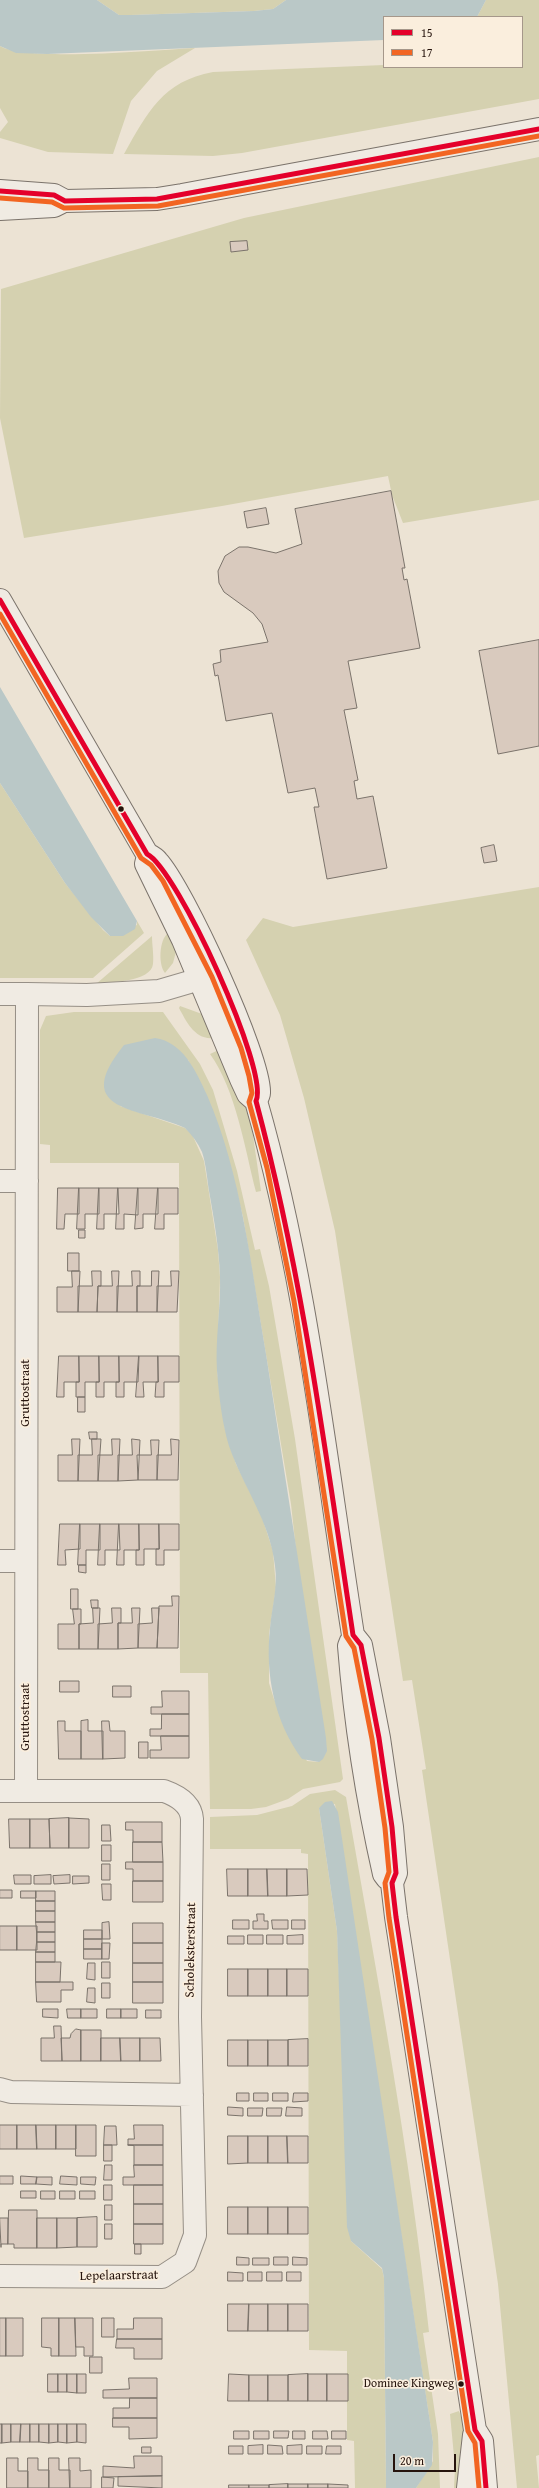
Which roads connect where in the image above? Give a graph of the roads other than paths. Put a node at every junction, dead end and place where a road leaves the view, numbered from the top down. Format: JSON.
{"nodes":[{"id":1,"x":539,"y":129,"type":"edge"},
{"id":2,"x":0,"y":191,"type":"edge"},
{"id":3,"x":64,"y":201,"type":"junction"},
{"id":4,"x":0,"y":210,"type":"edge"},
{"id":5,"x":0,"y":600,"type":"edge"},
{"id":6,"x":209,"y":977,"type":"junction"},
{"id":7,"x":0,"y":994,"type":"edge"},
{"id":8,"x":27,"y":994,"type":"junction"},
{"id":9,"x":0,"y":1181,"type":"edge"},
{"id":10,"x":27,"y":1181,"type":"junction"},
{"id":11,"x":0,"y":1561,"type":"edge"},
{"id":12,"x":26,"y":1561,"type":"junction"},
{"id":13,"x":0,"y":1791,"type":"edge"},
{"id":14,"x":26,"y":1791,"type":"junction"},
{"id":15,"x":0,"y":2089,"type":"edge"},
{"id":16,"x":192,"y":2095,"type":"junction"},
{"id":17,"x":0,"y":2276,"type":"edge"},
{"id":18,"x":475,"y":2430,"type":"junction"},
{"id":19,"x":468,"y":2488,"type":"edge"},
{"id":20,"x":486,"y":2488,"type":"edge"}],
"edges":[{"from":1,"to":3,"type":"main road"},
{"from":2,"to":3,"type":"main road"},
{"from":3,"to":4,"type":"main road"},
{"from":5,"to":6,"type":"main road"},
{"from":6,"to":8,"type":"main road"},
{"from":6,"to":18,"type":"main road"},
{"from":7,"to":8,"type":"main road"},
{"from":8,"to":10,"type":"main road","name":"Gruttostraat"},
{"from":9,"to":10,"type":"main road"},
{"from":10,"to":12,"type":"main road","name":"Gruttostraat"},
{"from":11,"to":12,"type":"main road"},
{"from":12,"to":14,"type":"main road","name":"Gruttostraat"},
{"from":13,"to":14,"type":"main road","name":"Scholeksterstraat"},
{"from":14,"to":16,"type":"main road","name":"Scholeksterstraat"},
{"from":15,"to":16,"type":"main road"},
{"from":16,"to":17,"type":"main road","name":"Lepelaarstraat"},
{"from":18,"to":19,"type":"main road"},
{"from":18,"to":20,"type":"main road"}]}
